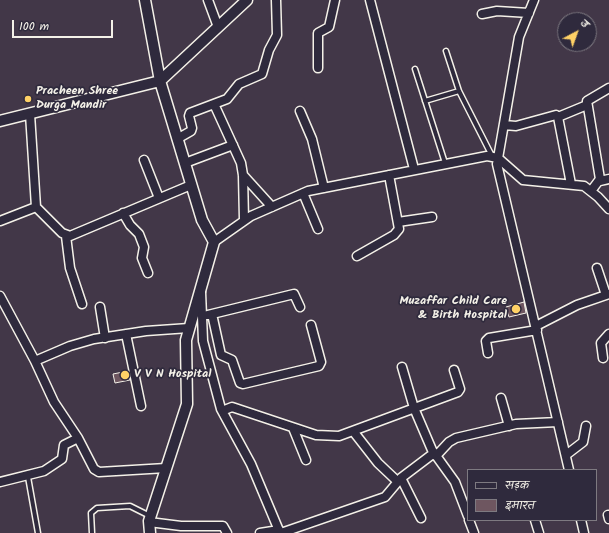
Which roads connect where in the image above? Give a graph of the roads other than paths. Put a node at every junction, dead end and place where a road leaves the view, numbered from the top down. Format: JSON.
{"nodes":[{"id":1,"x":146,"y":0,"type":"edge"},
{"id":2,"x":208,"y":0,"type":"edge"},
{"id":3,"x":247,"y":0,"type":"edge"},
{"id":4,"x":276,"y":0,"type":"edge"},
{"id":5,"x":335,"y":0,"type":"edge"},
{"id":6,"x":370,"y":0,"type":"edge"},
{"id":7,"x":534,"y":0,"type":"edge"},
{"id":8,"x":529,"y":13,"type":"junction"},
{"id":9,"x":482,"y":14,"type":"dead end"},
{"id":10,"x":218,"y":27,"type":"junction"},
{"id":11,"x":446,"y":51,"type":"dead end"},
{"id":12,"x":318,"y":68,"type":"dead end"},
{"id":13,"x":414,"y":69,"type":"dead end"},
{"id":14,"x":160,"y":81,"type":"junction"},
{"id":15,"x":609,"y":88,"type":"edge"},
{"id":16,"x":460,"y":91,"type":"junction"},
{"id":17,"x":425,"y":101,"type":"junction"},
{"id":18,"x":214,"y":104,"type":"junction"},
{"id":19,"x":587,"y":105,"type":"junction"},
{"id":20,"x":300,"y":111,"type":"dead end"},
{"id":21,"x":30,"y":114,"type":"junction"},
{"id":22,"x":558,"y":117,"type":"junction"},
{"id":23,"x":0,"y":121,"type":"edge"},
{"id":24,"x":504,"y":125,"type":"junction"},
{"id":25,"x":177,"y":139,"type":"junction"},
{"id":26,"x":233,"y":146,"type":"junction"},
{"id":27,"x":495,"y":157,"type":"junction"},
{"id":28,"x":144,"y":160,"type":"dead end"},
{"id":29,"x":185,"y":163,"type":"junction"},
{"id":30,"x":445,"y":163,"type":"junction"},
{"id":31,"x":414,"y":169,"type":"junction"},
{"id":32,"x":243,"y":175,"type":"junction"},
{"id":33,"x":389,"y":175,"type":"junction"},
{"id":34,"x":609,"y":179,"type":"edge"},
{"id":35,"x":600,"y":181,"type":"junction"},
{"id":36,"x":570,"y":184,"type":"junction"},
{"id":37,"x":191,"y":185,"type":"junction"},
{"id":38,"x":324,"y":188,"type":"junction"},
{"id":39,"x":591,"y":191,"type":"junction"},
{"id":40,"x":303,"y":193,"type":"junction"},
{"id":41,"x":159,"y":198,"type":"junction"},
{"id":42,"x":36,"y":207,"type":"junction"},
{"id":43,"x":272,"y":207,"type":"junction"},
{"id":44,"x":609,"y":209,"type":"edge"},
{"id":45,"x":123,"y":213,"type":"junction"},
{"id":46,"x":432,"y":217,"type":"dead end"},
{"id":47,"x":244,"y":220,"type":"junction"},
{"id":48,"x":0,"y":221,"type":"edge"},
{"id":49,"x":398,"y":222,"type":"junction"},
{"id":50,"x":318,"y":229,"type":"dead end"},
{"id":51,"x":66,"y":236,"type":"junction"},
{"id":52,"x":214,"y":242,"type":"junction"},
{"id":53,"x":357,"y":256,"type":"dead end"},
{"id":54,"x":597,"y":268,"type":"dead end"},
{"id":55,"x":148,"y":273,"type":"dead end"},
{"id":56,"x":201,"y":285,"type":"junction"},
{"id":57,"x":607,"y":295,"type":"edge"},
{"id":58,"x":0,"y":296,"type":"edge"},
{"id":59,"x":82,"y":304,"type":"dead end"},
{"id":60,"x":100,"y":307,"type":"dead end"},
{"id":61,"x":300,"y":307,"type":"dead end"},
{"id":62,"x":212,"y":314,"type":"junction"},
{"id":63,"x":202,"y":316,"type":"junction"},
{"id":64,"x":310,"y":325,"type":"dead end"},
{"id":65,"x":189,"y":328,"type":"junction"},
{"id":66,"x":536,"y":328,"type":"junction"},
{"id":67,"x":126,"y":334,"type":"junction"},
{"id":68,"x":609,"y":334,"type":"edge"},
{"id":69,"x":105,"y":338,"type":"junction"},
{"id":70,"x":488,"y":354,"type":"dead end"},
{"id":71,"x":603,"y":358,"type":"dead end"},
{"id":72,"x":35,"y":361,"type":"junction"},
{"id":73,"x":402,"y":367,"type":"dead end"},
{"id":74,"x":454,"y":370,"type":"dead end"},
{"id":75,"x":501,"y":398,"type":"dead end"},
{"id":76,"x":141,"y":406,"type":"dead end"},
{"id":77,"x":414,"y":408,"type":"junction"},
{"id":78,"x":222,"y":411,"type":"junction"},
{"id":79,"x":558,"y":422,"type":"junction"},
{"id":80,"x":509,"y":426,"type":"junction"},
{"id":81,"x":586,"y":426,"type":"dead end"},
{"id":82,"x":293,"y":428,"type":"junction"},
{"id":83,"x":353,"y":431,"type":"junction"},
{"id":84,"x":78,"y":438,"type":"junction"},
{"id":85,"x":435,"y":454,"type":"junction"},
{"id":86,"x":566,"y":454,"type":"junction"},
{"id":87,"x":306,"y":460,"type":"dead end"},
{"id":88,"x":166,"y":468,"type":"junction"},
{"id":89,"x":569,"y":469,"type":"edge"},
{"id":90,"x":28,"y":477,"type":"junction"},
{"id":91,"x":399,"y":480,"type":"junction"},
{"id":92,"x":0,"y":482,"type":"edge"},
{"id":93,"x":467,"y":513,"type":"edge"},
{"id":94,"x":421,"y":518,"type":"dead end"},
{"id":95,"x":150,"y":519,"type":"junction"},
{"id":96,"x":469,"y":521,"type":"edge"},
{"id":97,"x":535,"y":521,"type":"edge"},
{"id":98,"x":581,"y":521,"type":"edge"},
{"id":99,"x":280,"y":532,"type":"edge"},
{"id":100,"x":38,"y":533,"type":"edge"},
{"id":101,"x":92,"y":533,"type":"edge"},
{"id":102,"x":150,"y":533,"type":"edge"},
{"id":103,"x":227,"y":533,"type":"edge"},
{"id":104,"x":260,"y":533,"type":"edge"},
{"id":105,"x":474,"y":533,"type":"edge"},
{"id":106,"x":539,"y":533,"type":"edge"},
{"id":107,"x":584,"y":533,"type":"edge"}],
"edges":[{"from":1,"to":14,"type":"street"},
{"from":2,"to":10,"type":"street"},
{"from":3,"to":10,"type":"street"},
{"from":4,"to":18,"type":"street"},
{"from":5,"to":12,"type":"street"},
{"from":6,"to":31,"type":"street"},
{"from":7,"to":8,"type":"street"},
{"from":8,"to":9,"type":"street"},
{"from":8,"to":24,"type":"street"},
{"from":10,"to":14,"type":"street"},
{"from":11,"to":16,"type":"lane"},
{"from":13,"to":17,"type":"lane"},
{"from":14,"to":21,"type":"street"},
{"from":14,"to":25,"type":"street"},
{"from":15,"to":19,"type":"street"},
{"from":16,"to":17,"type":"lane"},
{"from":16,"to":27,"type":"lane"},
{"from":17,"to":30,"type":"lane"},
{"from":18,"to":25,"type":"street"},
{"from":18,"to":26,"type":"street"},
{"from":19,"to":22,"type":"street"},
{"from":19,"to":35,"type":"street"},
{"from":20,"to":38,"type":"street"},
{"from":21,"to":23,"type":"street"},
{"from":21,"to":42,"type":"street"},
{"from":22,"to":24,"type":"street"},
{"from":22,"to":36,"type":"street"},
{"from":24,"to":27,"type":"street"},
{"from":25,"to":29,"type":"street"},
{"from":26,"to":29,"type":"street"},
{"from":26,"to":32,"type":"street"},
{"from":27,"to":30,"type":"street"},
{"from":27,"to":36,"type":"street"},
{"from":27,"to":66,"type":"street"},
{"from":28,"to":41,"type":"street"},
{"from":29,"to":37,"type":"street"},
{"from":30,"to":31,"type":"street"},
{"from":31,"to":33,"type":"street"},
{"from":32,"to":43,"type":"street"},
{"from":32,"to":47,"type":"street"},
{"from":33,"to":38,"type":"street"},
{"from":33,"to":49,"type":"street"},
{"from":34,"to":35,"type":"street"},
{"from":35,"to":39,"type":"street"},
{"from":36,"to":39,"type":"street"},
{"from":37,"to":41,"type":"street"},
{"from":37,"to":52,"type":"street"},
{"from":38,"to":40,"type":"street"},
{"from":39,"to":44,"type":"street"},
{"from":40,"to":43,"type":"street"},
{"from":40,"to":50,"type":"street"},
{"from":41,"to":45,"type":"street"},
{"from":42,"to":48,"type":"street"},
{"from":42,"to":51,"type":"street"},
{"from":43,"to":47,"type":"street"},
{"from":45,"to":51,"type":"street"},
{"from":45,"to":55,"type":"street"},
{"from":46,"to":49,"type":"street"},
{"from":47,"to":52,"type":"street"},
{"from":49,"to":53,"type":"street"},
{"from":51,"to":59,"type":"street"},
{"from":52,"to":56,"type":"street"},
{"from":54,"to":57,"type":"street"},
{"from":56,"to":63,"type":"street"},
{"from":56,"to":65,"type":"street"},
{"from":57,"to":66,"type":"street"},
{"from":58,"to":72,"type":"street"},
{"from":60,"to":69,"type":"street"},
{"from":61,"to":62,"type":"street"},
{"from":62,"to":63,"type":"street"},
{"from":62,"to":64,"type":"street"},
{"from":63,"to":78,"type":"street"},
{"from":65,"to":67,"type":"street"},
{"from":65,"to":88,"type":"street"},
{"from":66,"to":70,"type":"street"},
{"from":66,"to":79,"type":"street"},
{"from":67,"to":69,"type":"street"},
{"from":67,"to":76,"type":"street"},
{"from":68,"to":71,"type":"street"},
{"from":69,"to":72,"type":"street"},
{"from":72,"to":84,"type":"street"},
{"from":73,"to":77,"type":"street"},
{"from":74,"to":77,"type":"street"},
{"from":75,"to":80,"type":"street"},
{"from":77,"to":83,"type":"street"},
{"from":77,"to":85,"type":"street"},
{"from":78,"to":82,"type":"street"},
{"from":78,"to":99,"type":"street"},
{"from":79,"to":80,"type":"street"},
{"from":79,"to":86,"type":"street"},
{"from":80,"to":85,"type":"street"},
{"from":81,"to":86,"type":"street"},
{"from":82,"to":83,"type":"street"},
{"from":82,"to":87,"type":"street"},
{"from":83,"to":91,"type":"street"},
{"from":84,"to":88,"type":"street"},
{"from":84,"to":90,"type":"street"},
{"from":85,"to":91,"type":"street"},
{"from":85,"to":93,"type":"street"},
{"from":86,"to":89,"type":"street"},
{"from":88,"to":95,"type":"street"},
{"from":90,"to":92,"type":"street"},
{"from":90,"to":100,"type":"lane"},
{"from":91,"to":94,"type":"street"},
{"from":91,"to":99,"type":"street"},
{"from":95,"to":101,"type":"lane"},
{"from":95,"to":102,"type":"street"},
{"from":95,"to":103,"type":"street"},
{"from":96,"to":105,"type":"street"},
{"from":97,"to":106,"type":"street"},
{"from":98,"to":107,"type":"street"},
{"from":99,"to":104,"type":"street"}]}
